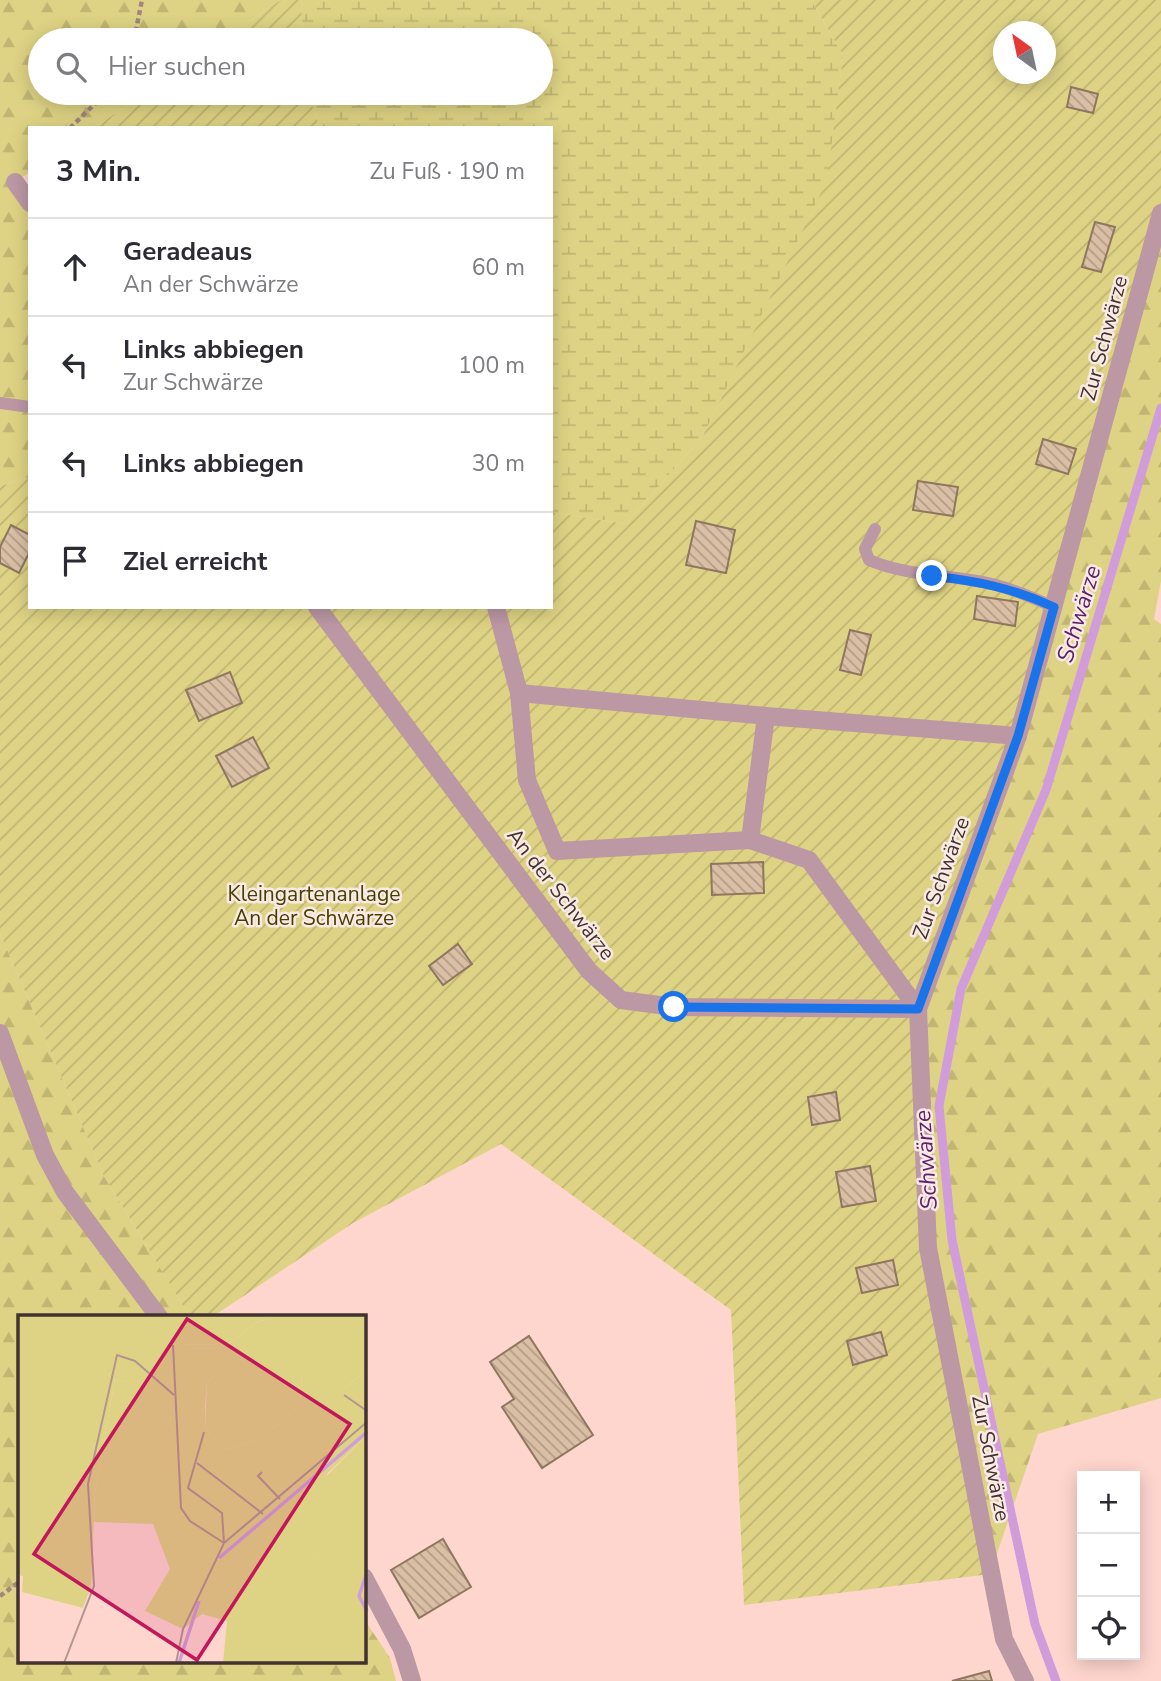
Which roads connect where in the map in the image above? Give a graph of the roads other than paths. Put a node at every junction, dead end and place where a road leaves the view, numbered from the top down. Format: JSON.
{"nodes":[{"id":1,"x":15,"y":182,"type":"dead end"},
{"id":2,"x":28,"y":200,"type":"edge"},
{"id":3,"x":1161,"y":213,"type":"edge"},
{"id":4,"x":0,"y":403,"type":"edge"},
{"id":5,"x":28,"y":407,"type":"edge"},
{"id":6,"x":876,"y":529,"type":"dead end"},
{"id":7,"x":1054,"y":607,"type":"junction"},
{"id":8,"x":318,"y":609,"type":"edge"},
{"id":9,"x":497,"y":609,"type":"edge"},
{"id":10,"x":519,"y":693,"type":"junction"},
{"id":11,"x":766,"y":716,"type":"junction"},
{"id":12,"x":1018,"y":736,"type":"junction"},
{"id":13,"x":750,"y":840,"type":"junction"},
{"id":14,"x":918,"y":1009,"type":"junction"},
{"id":15,"x":0,"y":1033,"type":"edge"},
{"id":16,"x":157,"y":1315,"type":"edge"},
{"id":17,"x":366,"y":1581,"type":"edge"},
{"id":18,"x":412,"y":1681,"type":"edge"},
{"id":19,"x":1025,"y":1681,"type":"edge"}],
"edges":[{"from":1,"to":2,"type":"street"},
{"from":3,"to":7,"type":"street","name":"Zur Schwärze"},
{"from":4,"to":5,"type":"lane"},
{"from":6,"to":7,"type":"lane"},
{"from":7,"to":12,"type":"street","name":"Zur Schwärze"},
{"from":8,"to":14,"type":"street","name":"An der Schwärze"},
{"from":9,"to":10,"type":"street"},
{"from":10,"to":11,"type":"street"},
{"from":10,"to":13,"type":"street"},
{"from":11,"to":12,"type":"street"},
{"from":11,"to":13,"type":"street"},
{"from":12,"to":14,"type":"street","name":"Zur Schwärze"},
{"from":13,"to":14,"type":"street"},
{"from":14,"to":19,"type":"street","name":"Zur Schwärze"},
{"from":15,"to":16,"type":"street"},
{"from":17,"to":18,"type":"street"}]}
